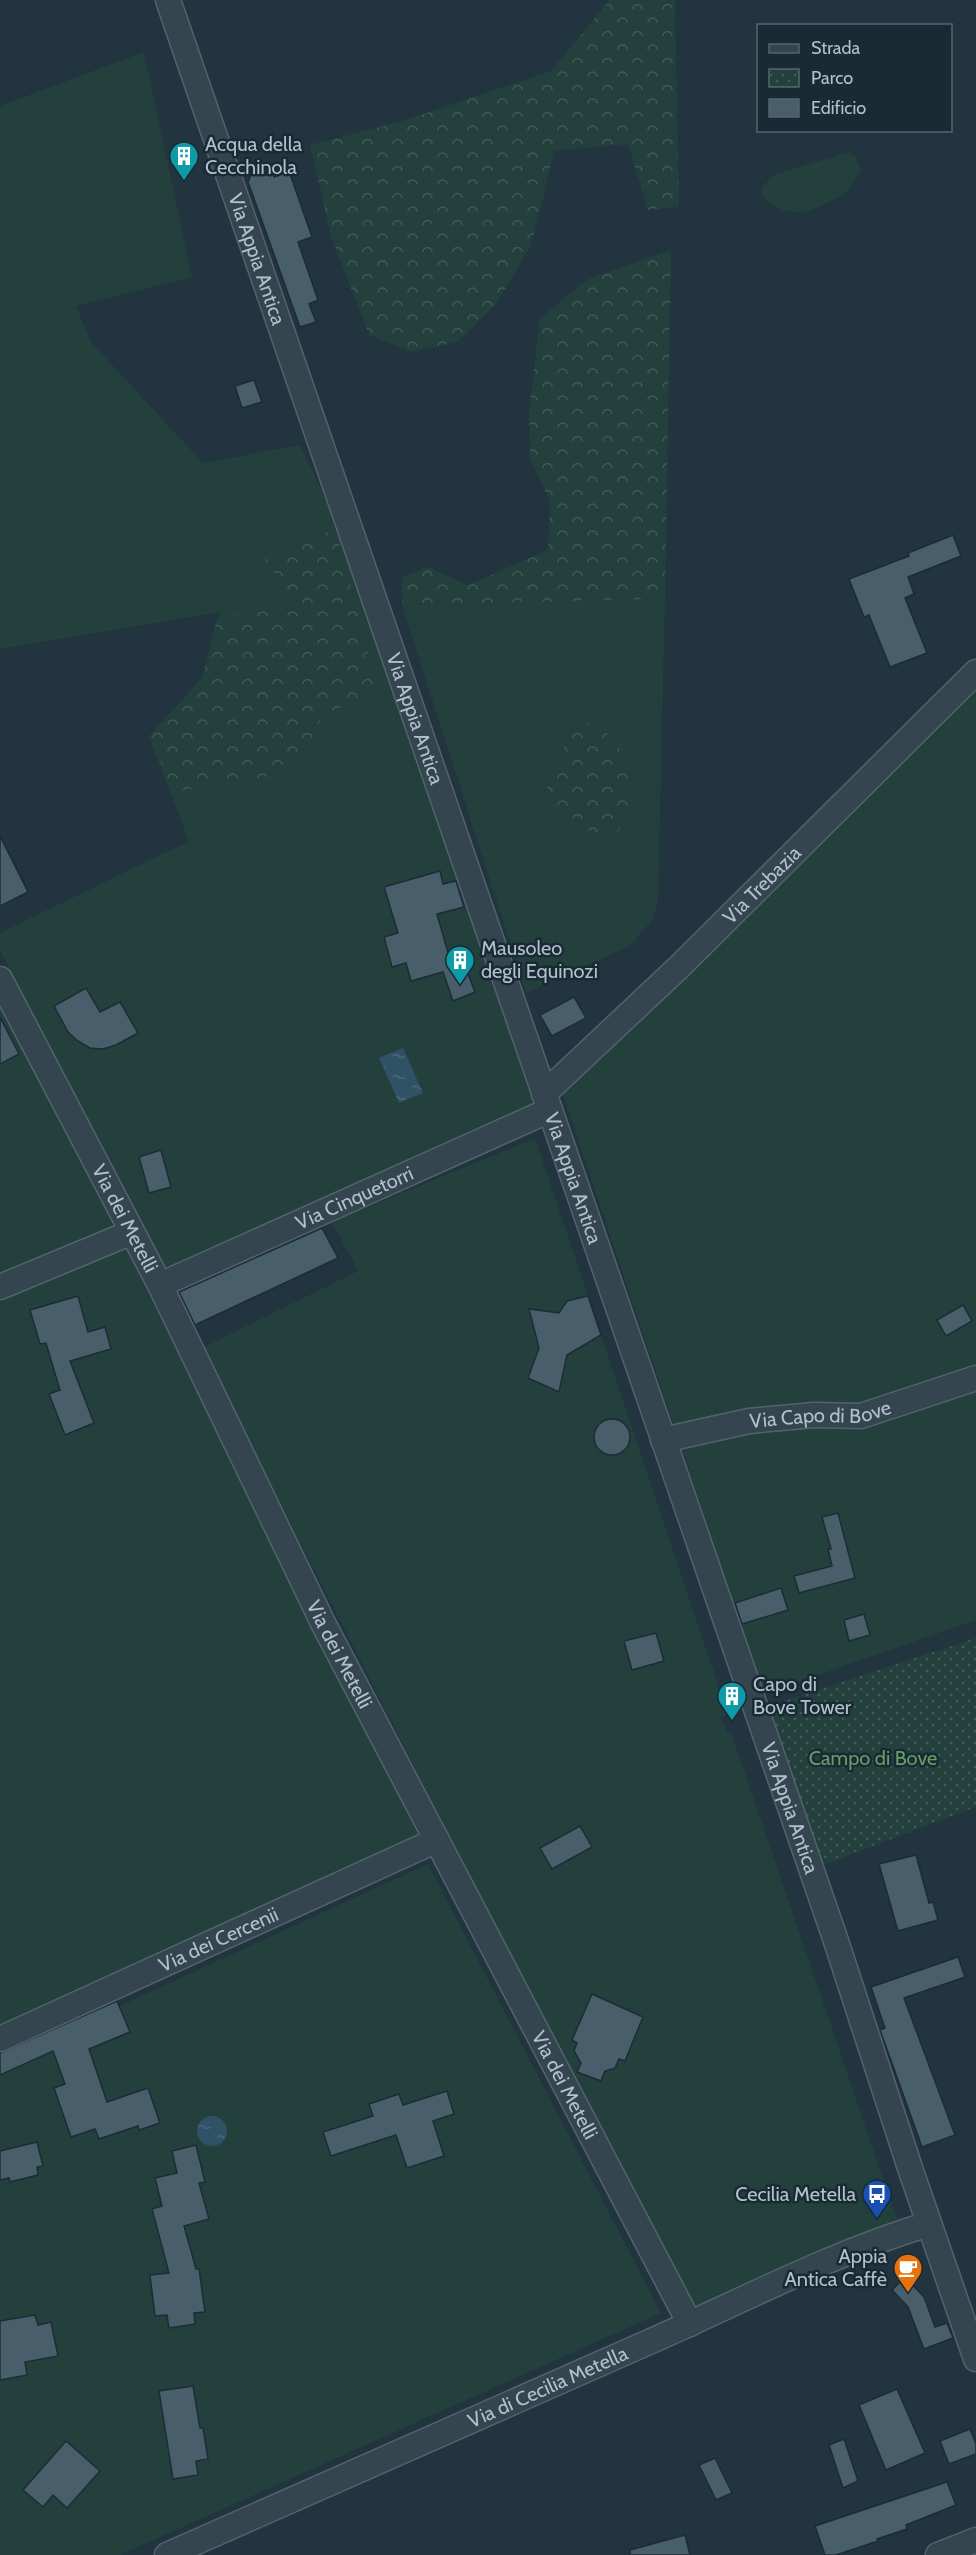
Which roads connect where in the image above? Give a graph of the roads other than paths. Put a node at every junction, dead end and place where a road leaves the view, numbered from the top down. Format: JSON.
{"nodes":[{"id":1,"x":168,"y":0,"type":"edge"},
{"id":2,"x":976,"y":672,"type":"edge"},
{"id":3,"x":0,"y":979,"type":"edge"},
{"id":4,"x":547,"y":1102,"type":"junction"},
{"id":5,"x":130,"y":1233,"type":"junction"},
{"id":6,"x":160,"y":1285,"type":"junction"},
{"id":7,"x":0,"y":1287,"type":"edge"},
{"id":8,"x":976,"y":1378,"type":"edge"},
{"id":9,"x":663,"y":1440,"type":"junction"},
{"id":10,"x":437,"y":1840,"type":"junction"},
{"id":11,"x":0,"y":2039,"type":"edge"},
{"id":12,"x":929,"y":2224,"type":"junction"},
{"id":13,"x":690,"y":2325,"type":"junction"},
{"id":14,"x":976,"y":2359,"type":"edge"},
{"id":15,"x":976,"y":2540,"type":"edge"},
{"id":16,"x":167,"y":2555,"type":"edge"},
{"id":17,"x":938,"y":2555,"type":"edge"}],
"edges":[{"from":1,"to":4,"type":"street","name":"Via Appia Antica"},
{"from":2,"to":4,"type":"street","name":"Via Trebazia"},
{"from":3,"to":5,"type":"street","name":"Via dei Metelli"},
{"from":4,"to":6,"type":"street","name":"Via Cinquetorri"},
{"from":4,"to":9,"type":"street","name":"Via Appia Antica"},
{"from":5,"to":6,"type":"street","name":"Via dei Metelli"},
{"from":5,"to":7,"type":"street"},
{"from":6,"to":10,"type":"street","name":"Via dei Metelli"},
{"from":8,"to":9,"type":"street","name":"Via Capo di Bove"},
{"from":9,"to":12,"type":"street","name":"Via Appia Antica"},
{"from":10,"to":11,"type":"street","name":"Via dei Cercenii"},
{"from":10,"to":13,"type":"street","name":"Via dei Metelli"},
{"from":12,"to":13,"type":"street","name":"Via di Cecilia Metella"},
{"from":12,"to":14,"type":"street","name":"Via Appia Antica"},
{"from":13,"to":16,"type":"street","name":"Via di Cecilia Metella"},
{"from":15,"to":17,"type":"street"}]}
